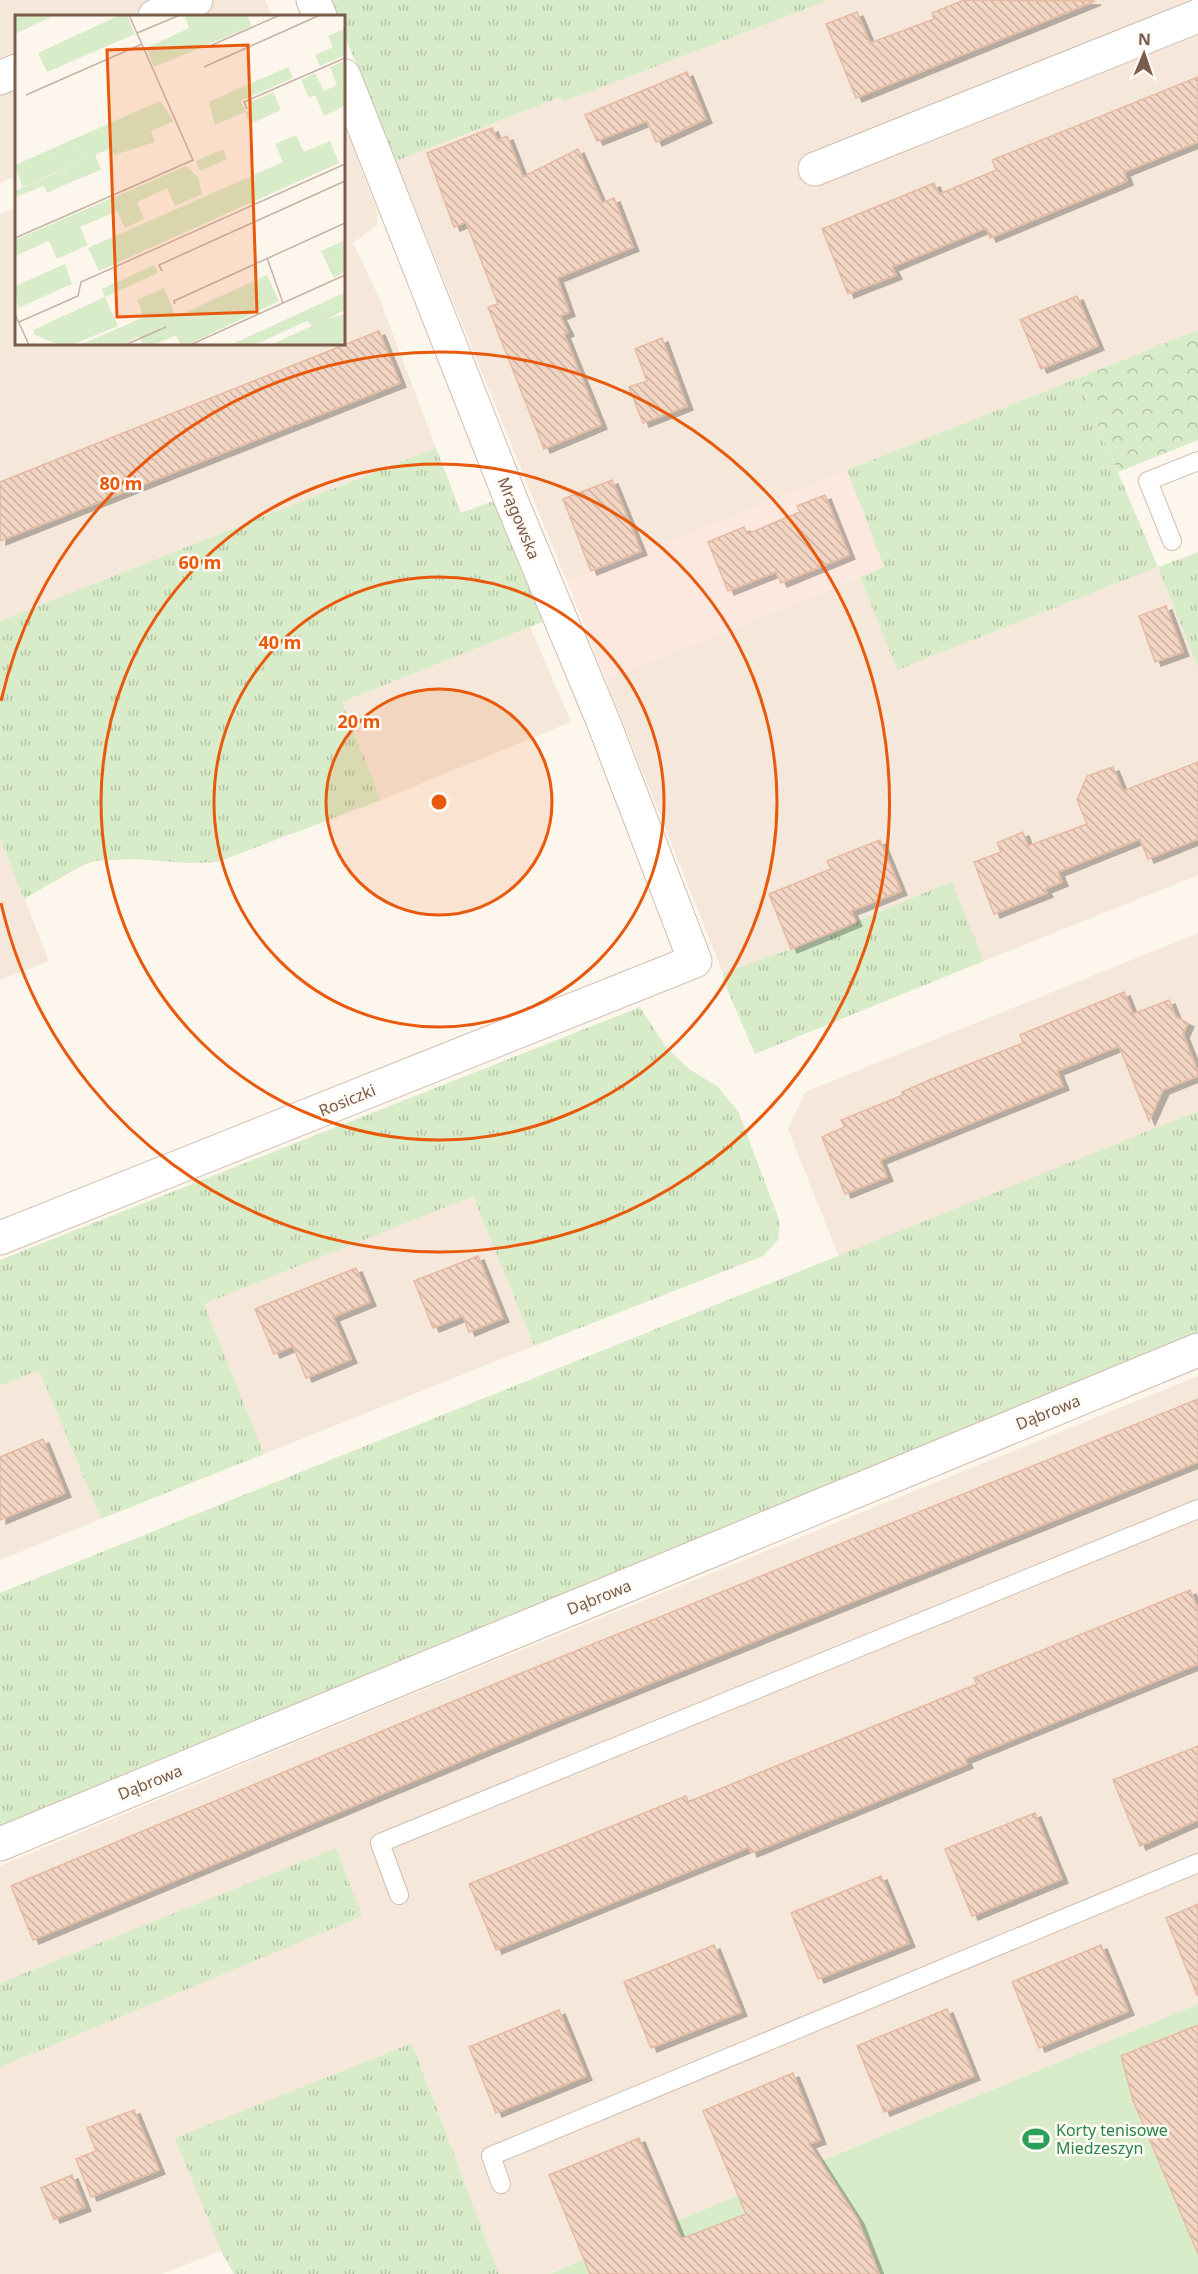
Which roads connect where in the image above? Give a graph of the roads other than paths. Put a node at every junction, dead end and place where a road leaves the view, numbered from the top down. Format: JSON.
{"nodes":[{"id":1,"x":196,"y":0,"type":"edge"},
{"id":2,"x":313,"y":0,"type":"edge"},
{"id":3,"x":158,"y":15,"type":"edge"},
{"id":4,"x":320,"y":15,"type":"edge"},
{"id":5,"x":1198,"y":16,"type":"edge"},
{"id":6,"x":15,"y":71,"type":"edge"},
{"id":7,"x":0,"y":78,"type":"edge"},
{"id":8,"x":345,"y":79,"type":"edge"},
{"id":9,"x":815,"y":169,"type":"dead end"},
{"id":10,"x":1198,"y":461,"type":"edge"},
{"id":11,"x":1172,"y":541,"type":"dead end"},
{"id":12,"x":695,"y":961,"type":"joint"},
{"id":13,"x":0,"y":1238,"type":"edge"},
{"id":14,"x":1198,"y":1350,"type":"edge"},
{"id":15,"x":1198,"y":1509,"type":"edge"},
{"id":16,"x":0,"y":1844,"type":"edge"},
{"id":17,"x":1198,"y":1863,"type":"edge"},
{"id":18,"x":399,"y":1895,"type":"dead end"},
{"id":19,"x":501,"y":2184,"type":"dead end"}],
"edges":[{"from":1,"to":3,"type":"street"},
{"from":2,"to":4,"type":"street"},
{"from":5,"to":9,"type":"street"},
{"from":6,"to":7,"type":"street"},
{"from":8,"to":12,"type":"street","name":"Mrągowska"},
{"from":10,"to":11,"type":"lane"},
{"from":12,"to":13,"type":"street","name":"Rosiczki"},
{"from":14,"to":16,"type":"street","name":"Dąbrowa"},
{"from":15,"to":18,"type":"lane"},
{"from":17,"to":19,"type":"lane"}]}
